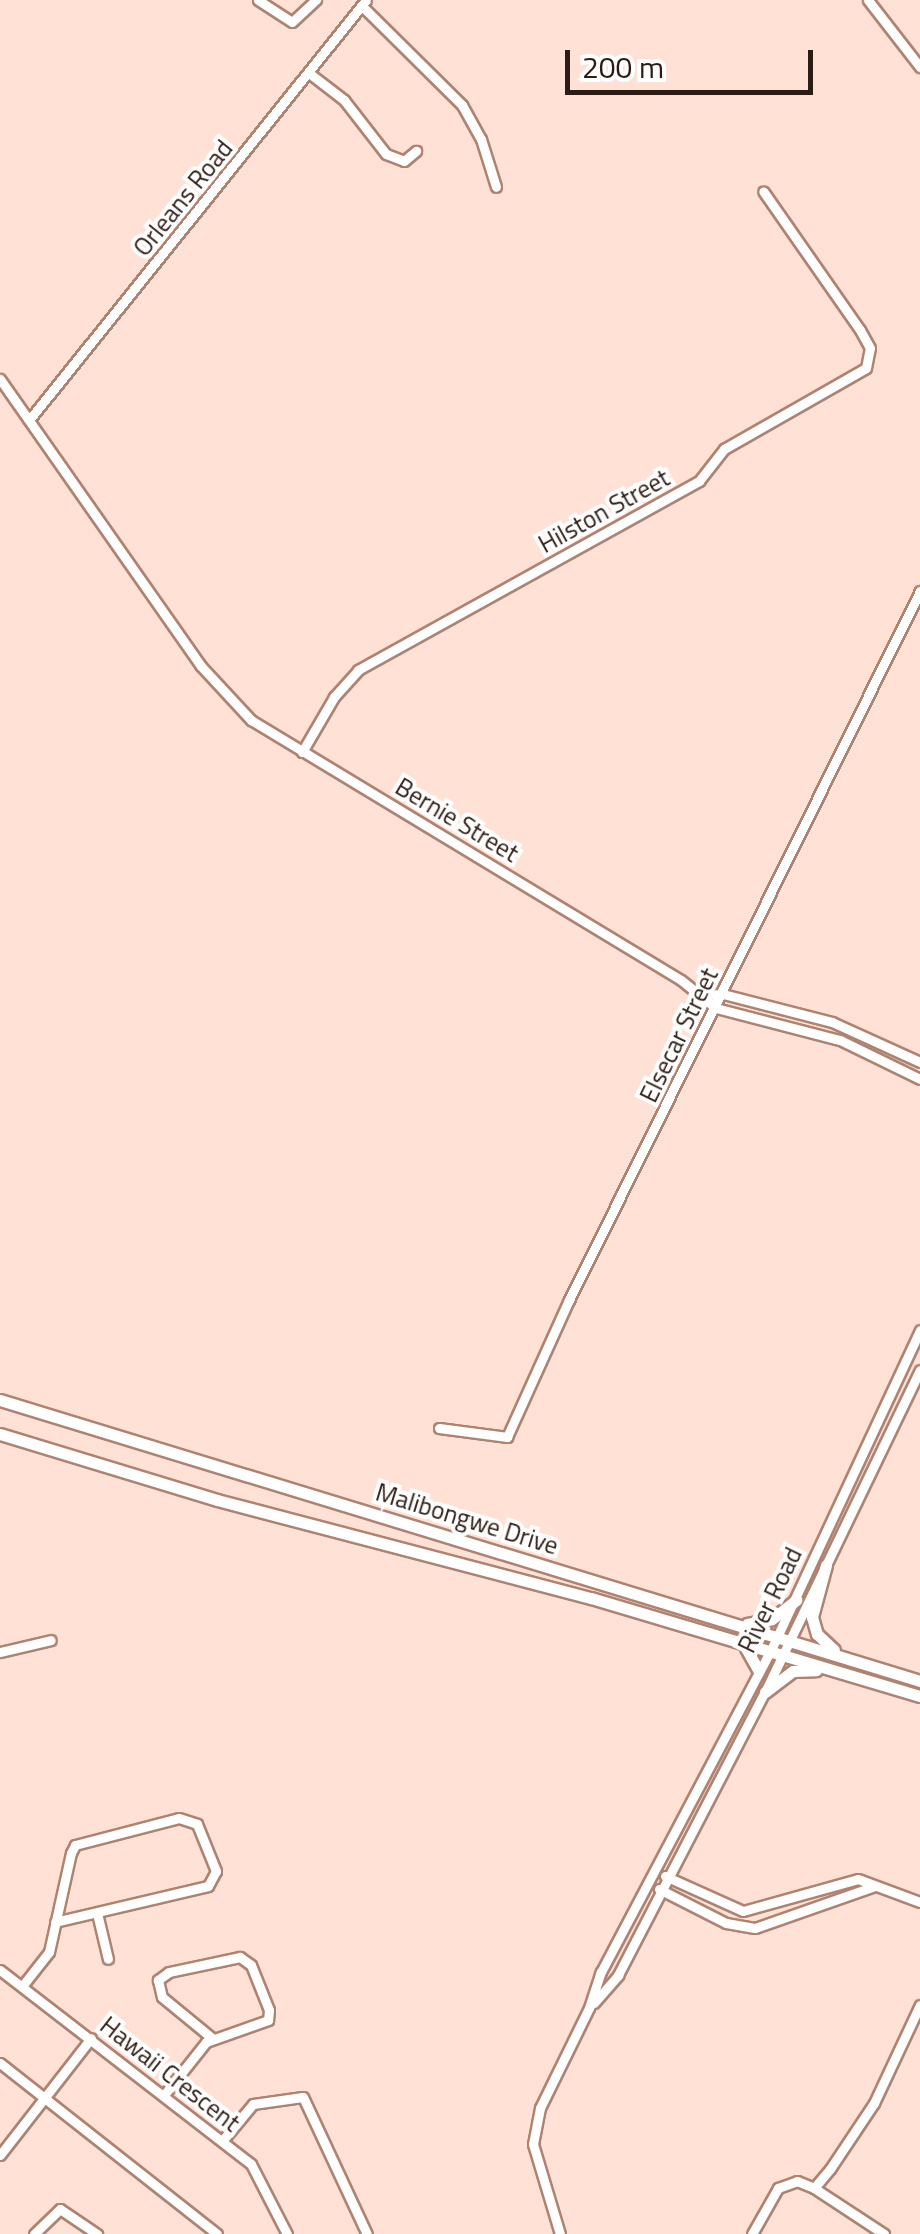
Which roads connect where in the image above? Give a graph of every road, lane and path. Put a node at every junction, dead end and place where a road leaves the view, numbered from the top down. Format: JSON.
{"nodes":[{"id":1,"x":258,"y":0,"type":"edge"},
{"id":2,"x":316,"y":0,"type":"edge"},
{"id":3,"x":868,"y":0,"type":"edge"},
{"id":4,"x":364,"y":3,"type":"edge"},
{"id":5,"x":920,"y":67,"type":"edge"},
{"id":6,"x":309,"y":73,"type":"junction"},
{"id":7,"x":416,"y":151,"type":"dead end"},
{"id":8,"x":496,"y":187,"type":"dead end"},
{"id":9,"x":763,"y":191,"type":"dead end"},
{"id":10,"x":0,"y":380,"type":"edge"},
{"id":11,"x":29,"y":420,"type":"junction"},
{"id":12,"x":920,"y":591,"type":"edge"},
{"id":13,"x":302,"y":752,"type":"junction"},
{"id":14,"x":723,"y":994,"type":"junction"},
{"id":15,"x":704,"y":996,"type":"junction"},
{"id":16,"x":716,"y":1008,"type":"junction"},
{"id":17,"x":920,"y":1062,"type":"edge"},
{"id":18,"x":920,"y":1079,"type":"edge"},
{"id":19,"x":920,"y":1330,"type":"edge"},
{"id":20,"x":920,"y":1370,"type":"edge"},
{"id":21,"x":0,"y":1400,"type":"edge"},
{"id":22,"x":439,"y":1428,"type":"dead end"},
{"id":23,"x":0,"y":1434,"type":"edge"},
{"id":24,"x":826,"y":1565,"type":"junction"},
{"id":25,"x":796,"y":1600,"type":"junction"},
{"id":26,"x":738,"y":1624,"type":"junction"},
{"id":27,"x":784,"y":1638,"type":"junction"},
{"id":28,"x":51,"y":1640,"type":"dead end"},
{"id":29,"x":743,"y":1644,"type":"junction"},
{"id":30,"x":0,"y":1652,"type":"edge"},
{"id":31,"x":776,"y":1654,"type":"junction"},
{"id":32,"x":843,"y":1656,"type":"junction"},
{"id":33,"x":758,"y":1670,"type":"junction"},
{"id":34,"x":840,"y":1672,"type":"junction"},
{"id":35,"x":920,"y":1681,"type":"edge"},
{"id":36,"x":764,"y":1692,"type":"junction"},
{"id":37,"x":920,"y":1696,"type":"edge"},
{"id":38,"x":652,"y":1871,"type":"junction"},
{"id":39,"x":667,"y":1876,"type":"junction"},
{"id":40,"x":647,"y":1883,"type":"junction"},
{"id":41,"x":875,"y":1886,"type":"junction"},
{"id":42,"x":661,"y":1890,"type":"junction"},
{"id":43,"x":920,"y":1902,"type":"edge"},
{"id":44,"x":97,"y":1913,"type":"junction"},
{"id":45,"x":56,"y":1922,"type":"junction"},
{"id":46,"x":108,"y":1960,"type":"dead end"},
{"id":47,"x":0,"y":1970,"type":"edge"},
{"id":48,"x":23,"y":1985,"type":"junction"},
{"id":49,"x":920,"y":2005,"type":"edge"},
{"id":50,"x":589,"y":2008,"type":"junction"},
{"id":51,"x":91,"y":2038,"type":"junction"},
{"id":52,"x":212,"y":2038,"type":"junction"},
{"id":53,"x":0,"y":2063,"type":"edge"},
{"id":54,"x":164,"y":2095,"type":"junction"},
{"id":55,"x":45,"y":2099,"type":"junction"},
{"id":56,"x":222,"y":2141,"type":"junction"},
{"id":57,"x":0,"y":2155,"type":"edge"},
{"id":58,"x":814,"y":2188,"type":"junction"},
{"id":59,"x":34,"y":2234,"type":"edge"},
{"id":60,"x":97,"y":2234,"type":"edge"},
{"id":61,"x":217,"y":2234,"type":"edge"},
{"id":62,"x":286,"y":2234,"type":"edge"},
{"id":63,"x":367,"y":2234,"type":"edge"},
{"id":64,"x":560,"y":2234,"type":"edge"},
{"id":65,"x":752,"y":2234,"type":"edge"},
{"id":66,"x":884,"y":2234,"type":"edge"}],
"edges":[{"from":1,"to":2,"type":"street"},
{"from":3,"to":5,"type":"street"},
{"from":4,"to":6,"type":"street","name":"Orleans Road"},
{"from":4,"to":8,"type":"street"},
{"from":6,"to":7,"type":"street"},
{"from":6,"to":11,"type":"street","name":"Orleans Road"},
{"from":9,"to":13,"type":"street","name":"Hilston Street"},
{"from":10,"to":11,"type":"street","name":"Bernie Street"},
{"from":11,"to":13,"type":"street","name":"Bernie Street"},
{"from":12,"to":14,"type":"street","name":"Elsecar Street"},
{"from":13,"to":15,"type":"street","name":"Bernie Street"},
{"from":14,"to":15,"type":"street"},
{"from":14,"to":16,"type":"street","name":"Elsecar Street"},
{"from":14,"to":17,"type":"street"},
{"from":15,"to":16,"type":"street","name":"Bernie Street"},
{"from":16,"to":18,"type":"street"},
{"from":16,"to":22,"type":"street","name":"Elsecar Street"},
{"from":19,"to":25,"type":"street","name":"River Road"},
{"from":20,"to":24,"type":"street","name":"River Road"},
{"from":21,"to":26,"type":"main road","name":"Malibongwe Drive"},
{"from":23,"to":29,"type":"main road","name":"Malibongwe Drive"},
{"from":24,"to":27,"type":"street","name":"River Road"},
{"from":24,"to":32,"type":"main road"},
{"from":25,"to":26,"type":"main road"},
{"from":25,"to":27,"type":"street","name":"River Road"},
{"from":26,"to":27,"type":"main road","name":"Malibongwe Drive"},
{"from":27,"to":31,"type":"street","name":"River Road"},
{"from":27,"to":32,"type":"main road","name":"Malibongwe Drive"},
{"from":28,"to":30,"type":"street"},
{"from":29,"to":31,"type":"main road","name":"Malibongwe Drive"},
{"from":29,"to":33,"type":"main road"},
{"from":31,"to":33,"type":"street","name":"River Road"},
{"from":31,"to":34,"type":"main road","name":"Malibongwe Drive"},
{"from":31,"to":36,"type":"street","name":"River Road"},
{"from":32,"to":35,"type":"main road","name":"Malibongwe Drive"},
{"from":33,"to":38,"type":"street","name":"River Road"},
{"from":34,"to":36,"type":"main road"},
{"from":34,"to":37,"type":"main road","name":"Malibongwe Drive"},
{"from":36,"to":39,"type":"street","name":"River Road"},
{"from":38,"to":39,"type":"street"},
{"from":38,"to":40,"type":"street","name":"River Road"},
{"from":39,"to":41,"type":"street"},
{"from":39,"to":42,"type":"street","name":"River Road"},
{"from":40,"to":42,"type":"street"},
{"from":40,"to":50,"type":"street","name":"River Road"},
{"from":41,"to":42,"type":"street"},
{"from":41,"to":43,"type":"street"},
{"from":42,"to":50,"type":"street","name":"River Road"},
{"from":44,"to":45,"type":"street"},
{"from":44,"to":45,"type":"street"},
{"from":44,"to":46,"type":"street"},
{"from":45,"to":48,"type":"street"},
{"from":47,"to":48,"type":"street","name":"Hawaii Crescent"},
{"from":48,"to":51,"type":"street","name":"Hawaii Crescent"},
{"from":49,"to":58,"type":"street"},
{"from":50,"to":64,"type":"street"},
{"from":51,"to":54,"type":"street","name":"Hawaii Crescent"},
{"from":51,"to":55,"type":"street"},
{"from":52,"to":52,"type":"street"},
{"from":52,"to":54,"type":"street"},
{"from":53,"to":55,"type":"street"},
{"from":54,"to":56,"type":"street","name":"Hawaii Crescent"},
{"from":55,"to":57,"type":"street"},
{"from":55,"to":61,"type":"street"},
{"from":56,"to":62,"type":"street","name":"Hawaii Crescent"},
{"from":56,"to":63,"type":"street"},
{"from":58,"to":65,"type":"street"},
{"from":58,"to":66,"type":"street"},
{"from":59,"to":60,"type":"street"}]}
